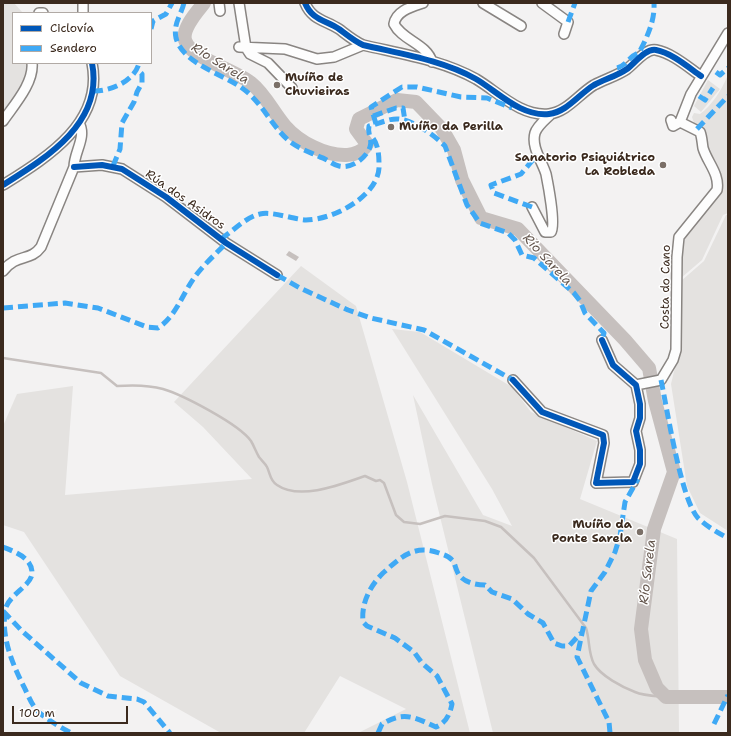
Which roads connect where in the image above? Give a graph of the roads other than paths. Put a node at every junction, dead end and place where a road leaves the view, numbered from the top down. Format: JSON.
{"nodes":[{"id":1,"x":239,"y":3,"type":"edge"},
{"id":2,"x":305,"y":3,"type":"edge"},
{"id":3,"x":423,"y":3,"type":"edge"},
{"id":4,"x":483,"y":3,"type":"edge"},
{"id":5,"x":542,"y":3,"type":"edge"},
{"id":6,"x":521,"y":26,"type":"dead end"},
{"id":7,"x":728,"y":33,"type":"edge"},
{"id":8,"x":564,"y":34,"type":"dead end"},
{"id":9,"x":363,"y":45,"type":"junction"},
{"id":10,"x":243,"y":48,"type":"junction"},
{"id":11,"x":432,"y":62,"type":"junction"},
{"id":12,"x":32,"y":64,"type":"edge"},
{"id":13,"x":92,"y":64,"type":"edge"},
{"id":14,"x":701,"y":76,"type":"junction"},
{"id":15,"x":292,"y":88,"type":"dead end"},
{"id":16,"x":547,"y":114,"type":"junction"},
{"id":17,"x":3,"y":121,"type":"edge"},
{"id":18,"x":79,"y":123,"type":"junction"},
{"id":19,"x":74,"y":167,"type":"junction"},
{"id":20,"x":3,"y":185,"type":"edge"},
{"id":21,"x":532,"y":207,"type":"dead end"},
{"id":22,"x":3,"y":271,"type":"edge"},
{"id":23,"x":277,"y":275,"type":"dead end"},
{"id":24,"x":602,"y":340,"type":"dead end"},
{"id":25,"x":513,"y":380,"type":"dead end"},
{"id":26,"x":638,"y":385,"type":"junction"}],
"edges":[{"from":1,"to":10,"type":"street"},
{"from":2,"to":9,"type":"street"},
{"from":3,"to":11,"type":"street"},
{"from":4,"to":6,"type":"street"},
{"from":5,"to":8,"type":"street"},
{"from":7,"to":14,"type":"street"},
{"from":9,"to":10,"type":"street"},
{"from":9,"to":11,"type":"street"},
{"from":10,"to":15,"type":"street"},
{"from":11,"to":16,"type":"street"},
{"from":12,"to":17,"type":"street"},
{"from":13,"to":18,"type":"street"},
{"from":14,"to":16,"type":"street"},
{"from":14,"to":26,"type":"street","name":"Costa do Cano"},
{"from":16,"to":21,"type":"street"},
{"from":18,"to":19,"type":"street"},
{"from":18,"to":20,"type":"street"},
{"from":19,"to":22,"type":"street"},
{"from":19,"to":23,"type":"street","name":"Rúa dos Asidros"},
{"from":24,"to":26,"type":"street"},
{"from":25,"to":26,"type":"street"}]}
